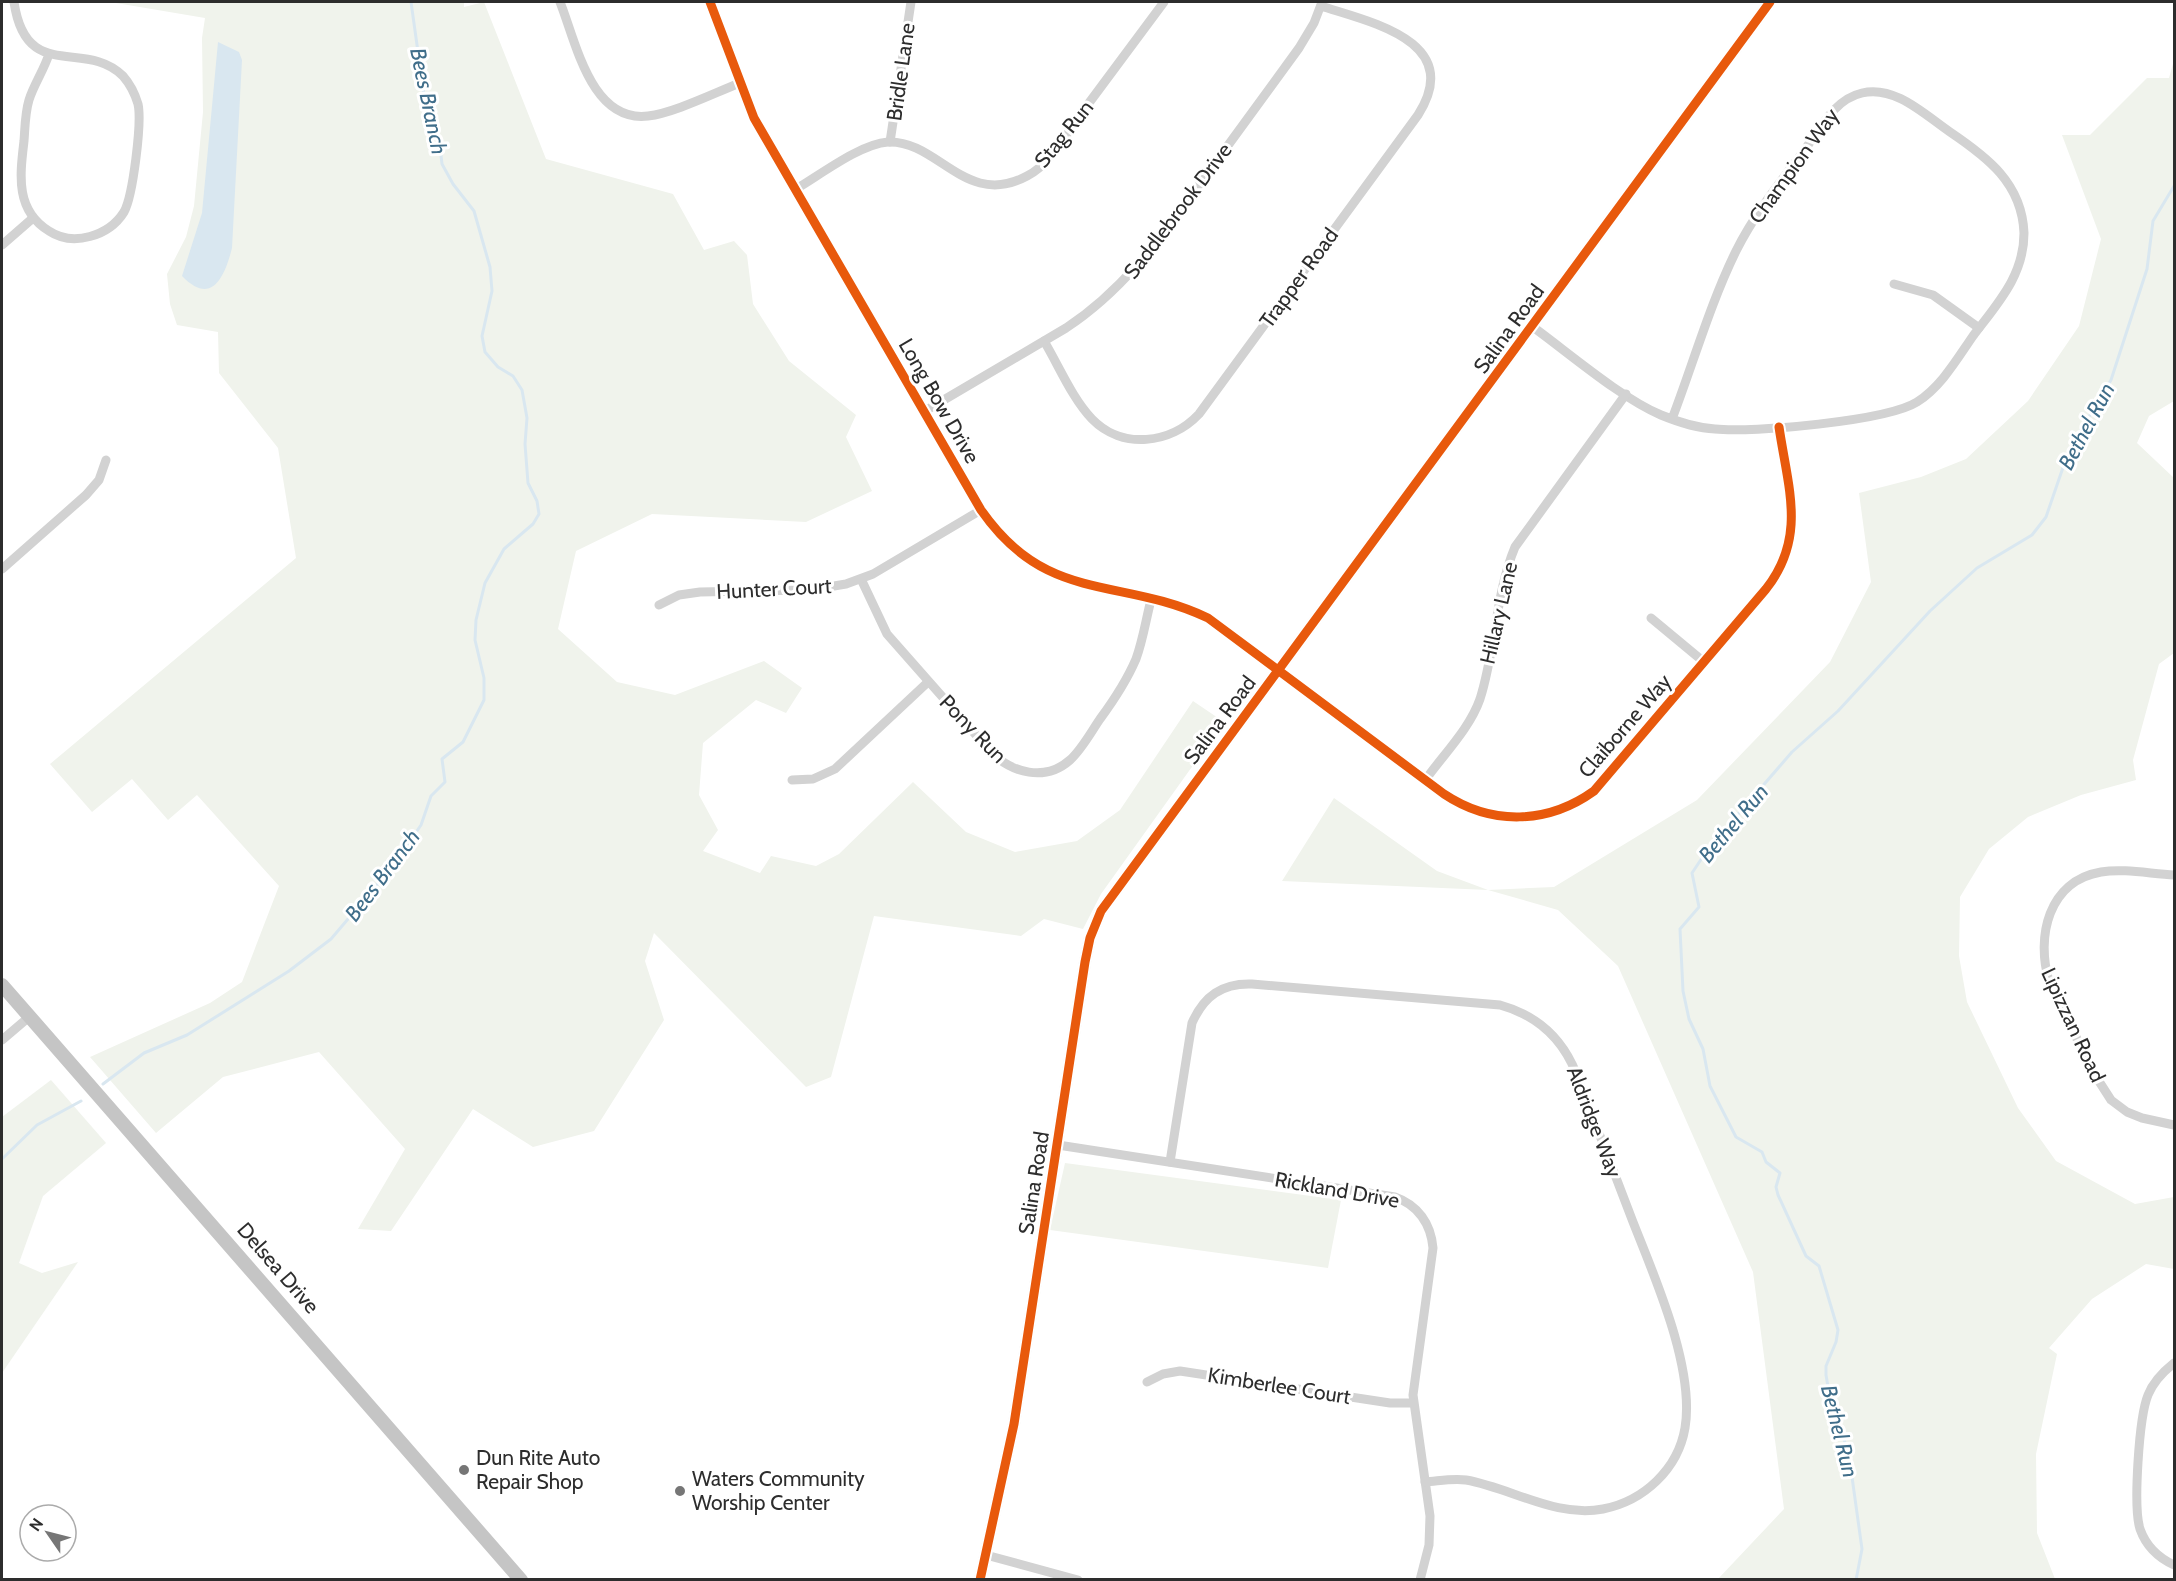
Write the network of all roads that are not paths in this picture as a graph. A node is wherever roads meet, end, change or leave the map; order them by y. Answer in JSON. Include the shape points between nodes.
{"nodes":[{"id":1,"x":14,"y":2,"type":"edge"},
{"id":2,"x":560,"y":2,"type":"edge"},
{"id":3,"x":711,"y":2,"type":"edge"},
{"id":4,"x":911,"y":2,"type":"edge"},
{"id":5,"x":1164,"y":2,"type":"edge"},
{"id":6,"x":1770,"y":2,"type":"edge"},
{"id":7,"x":1322,"y":4,"type":"edge"},
{"id":8,"x":49,"y":54,"type":"junction"},
{"id":9,"x":740,"y":83,"type":"junction"},
{"id":10,"x":890,"y":142,"type":"junction"},
{"id":11,"x":796,"y":189,"type":"junction"},
{"id":12,"x":33,"y":218,"type":"junction"},
{"id":13,"x":2,"y":245,"type":"edge"},
{"id":14,"x":1893,"y":284,"type":"dead end"},
{"id":15,"x":1533,"y":327,"type":"junction"},
{"id":16,"x":1979,"y":327,"type":"junction"},
{"id":17,"x":1044,"y":340,"type":"junction"},
{"id":18,"x":1626,"y":394,"type":"junction"},
{"id":19,"x":925,"y":411,"type":"junction"},
{"id":20,"x":1672,"y":419,"type":"junction"},
{"id":21,"x":1779,"y":427,"type":"junction"},
{"id":22,"x":106,"y":460,"type":"dead end"},
{"id":23,"x":981,"y":510,"type":"junction"},
{"id":24,"x":2,"y":569,"type":"edge"},
{"id":25,"x":861,"y":579,"type":"junction"},
{"id":26,"x":1151,"y":600,"type":"junction"},
{"id":27,"x":659,"y":605,"type":"dead end"},
{"id":28,"x":1650,"y":618,"type":"dead end"},
{"id":29,"x":1704,"y":662,"type":"junction"},
{"id":30,"x":1279,"y":670,"type":"junction"},
{"id":31,"x":928,"y":682,"type":"junction"},
{"id":32,"x":1426,"y":779,"type":"junction"},
{"id":33,"x":792,"y":780,"type":"dead end"},
{"id":34,"x":2175,"y":875,"type":"edge"},
{"id":35,"x":2,"y":985,"type":"edge"},
{"id":36,"x":29,"y":1017,"type":"junction"},
{"id":37,"x":2,"y":1040,"type":"edge"},
{"id":38,"x":2175,"y":1125,"type":"edge"},
{"id":39,"x":1058,"y":1145,"type":"junction"},
{"id":40,"x":1170,"y":1162,"type":"junction"},
{"id":41,"x":2175,"y":1363,"type":"edge"},
{"id":42,"x":1146,"y":1382,"type":"dead end"},
{"id":43,"x":1413,"y":1403,"type":"junction"},
{"id":44,"x":1425,"y":1482,"type":"junction"},
{"id":45,"x":986,"y":1555,"type":"junction"},
{"id":46,"x":2175,"y":1565,"type":"edge"},
{"id":47,"x":521,"y":1580,"type":"edge"},
{"id":48,"x":980,"y":1580,"type":"edge"},
{"id":49,"x":1078,"y":1580,"type":"edge"},
{"id":50,"x":1420,"y":1580,"type":"edge"}],
"edges":[{"from":1,"to":8,"type":"street","via":[[22,30]]},
{"from":2,"to":9,"type":"street","via":[[591,82],[603,100],[620,111],[648,116]]},
{"from":3,"to":9,"type":"street","name":"Long Bow Drive"},
{"from":4,"to":10,"type":"street","name":"Bridle Lane"},
{"from":5,"to":10,"type":"street","name":"Stag Run","via":[[1053,153],[1027,176],[996,184],[977,183],[915,149]]},
{"from":6,"to":15,"type":"street","name":"Salina Road"},
{"from":7,"to":17,"type":"street","name":"Saddlebrook Drive","via":[[1299,48],[1139,266],[1088,313]]},
{"from":7,"to":17,"type":"street","name":"Trapper Road","via":[[1409,39],[1425,60],[1428,93],[1418,115],[1198,414],[1177,431],[1153,439],[1139,440],[1109,432],[1087,413]]},
{"from":8,"to":12,"type":"street","via":[[28,108],[21,172],[22,196]]},
{"from":8,"to":12,"type":"street","via":[[92,60],[123,76],[134,94],[139,123],[131,196],[116,221],[92,236],[72,238],[52,233]]},
{"from":9,"to":11,"type":"street","name":"Long Bow Drive","via":[[754,118]]},
{"from":10,"to":11,"type":"street","via":[[864,149]]},
{"from":11,"to":19,"type":"street","name":"Long Bow Drive"},
{"from":12,"to":13,"type":"street"},
{"from":14,"to":16,"type":"street","via":[[1933,295]]},
{"from":15,"to":18,"type":"street","name":"Champion Way"},
{"from":15,"to":30,"type":"street","name":"Salina Road"},
{"from":16,"to":20,"type":"street","name":"Champion Way","via":[[2009,289],[2021,255],[2023,221],[2009,184],[1983,155],[1900,97],[1862,93],[1834,110],[1749,228],[1729,268]]},
{"from":16,"to":21,"type":"street","name":"Champion Way","via":[[1942,379],[1908,406],[1876,415]]},
{"from":17,"to":19,"type":"street","name":"Saddlebrook Drive"},
{"from":18,"to":20,"type":"street","name":"Champion Way"},
{"from":18,"to":32,"type":"street","name":"Hillary Lane","via":[[1515,547],[1479,700]]},
{"from":19,"to":23,"type":"street","name":"Long Bow Drive"},
{"from":20,"to":21,"type":"street","name":"Champion Way","via":[[1714,429]]},
{"from":21,"to":29,"type":"street","name":"Claiborne Way","via":[[1791,525],[1788,552],[1775,577]]},
{"from":22,"to":24,"type":"street","via":[[99,480],[86,495]]},
{"from":23,"to":25,"type":"street","name":"Hunter Court"},
{"from":23,"to":26,"type":"street","name":"Long Bow Drive","via":[[1013,548],[1046,571]]},
{"from":25,"to":27,"type":"street","name":"Hunter Court","via":[[810,591],[700,592],[679,595]]},
{"from":25,"to":31,"type":"street","name":"Pony Run","via":[[886,634]]},
{"from":26,"to":30,"type":"street","name":"Long Bow Drive","via":[[1208,618]]},
{"from":26,"to":31,"type":"street","name":"Pony Run","via":[[1137,657],[1127,677],[1075,754],[1055,768],[1035,773],[1007,765]]},
{"from":28,"to":29,"type":"street"},
{"from":29,"to":32,"type":"street","name":"Claiborne Way","via":[[1605,780],[1568,807],[1527,818],[1489,814],[1455,801]]},
{"from":30,"to":32,"type":"street","name":"Claiborne Way"},
{"from":30,"to":39,"type":"street","name":"Salina Road","via":[[1108,900],[1095,924],[1085,962]]},
{"from":31,"to":33,"type":"street","via":[[835,769],[813,779]]},
{"from":34,"to":38,"type":"street","name":"Lipizzan Road","via":[[2101,872],[2086,877],[2070,886],[2049,912],[2042,944],[2043,962],[2053,991],[2105,1093],[2127,1112]]},
{"from":35,"to":36,"type":"main road","name":"Delsea Drive"},
{"from":36,"to":37,"type":"street"},
{"from":36,"to":47,"type":"main road","name":"Delsea Drive"},
{"from":39,"to":40,"type":"street","name":"Rickland Drive"},
{"from":39,"to":45,"type":"street","name":"Salina Road","via":[[1014,1424]]},
{"from":40,"to":43,"type":"street","name":"Rickland Drive","via":[[1395,1197],[1415,1208],[1429,1228],[1433,1254]]},
{"from":40,"to":44,"type":"street","name":"Aldridge Way","via":[[1192,1023],[1203,1003],[1225,986],[1251,984],[1500,1005],[1536,1020],[1558,1041],[1574,1066],[1665,1305],[1685,1392],[1683,1437],[1673,1462],[1656,1482],[1629,1500],[1604,1509],[1562,1508],[1465,1480]]},
{"from":41,"to":46,"type":"street","via":[[2148,1394],[2142,1416],[2137,1511],[2140,1530],[2150,1548]]},
{"from":42,"to":43,"type":"street","name":"Kimberlee Court","via":[[1180,1371],[1390,1403]]},
{"from":43,"to":44,"type":"street","name":"Rickland Drive"},
{"from":44,"to":50,"type":"street","name":"Rickland Drive","via":[[1430,1526]]},
{"from":45,"to":48,"type":"street","name":"Salina Road"},
{"from":45,"to":49,"type":"street"}]}
